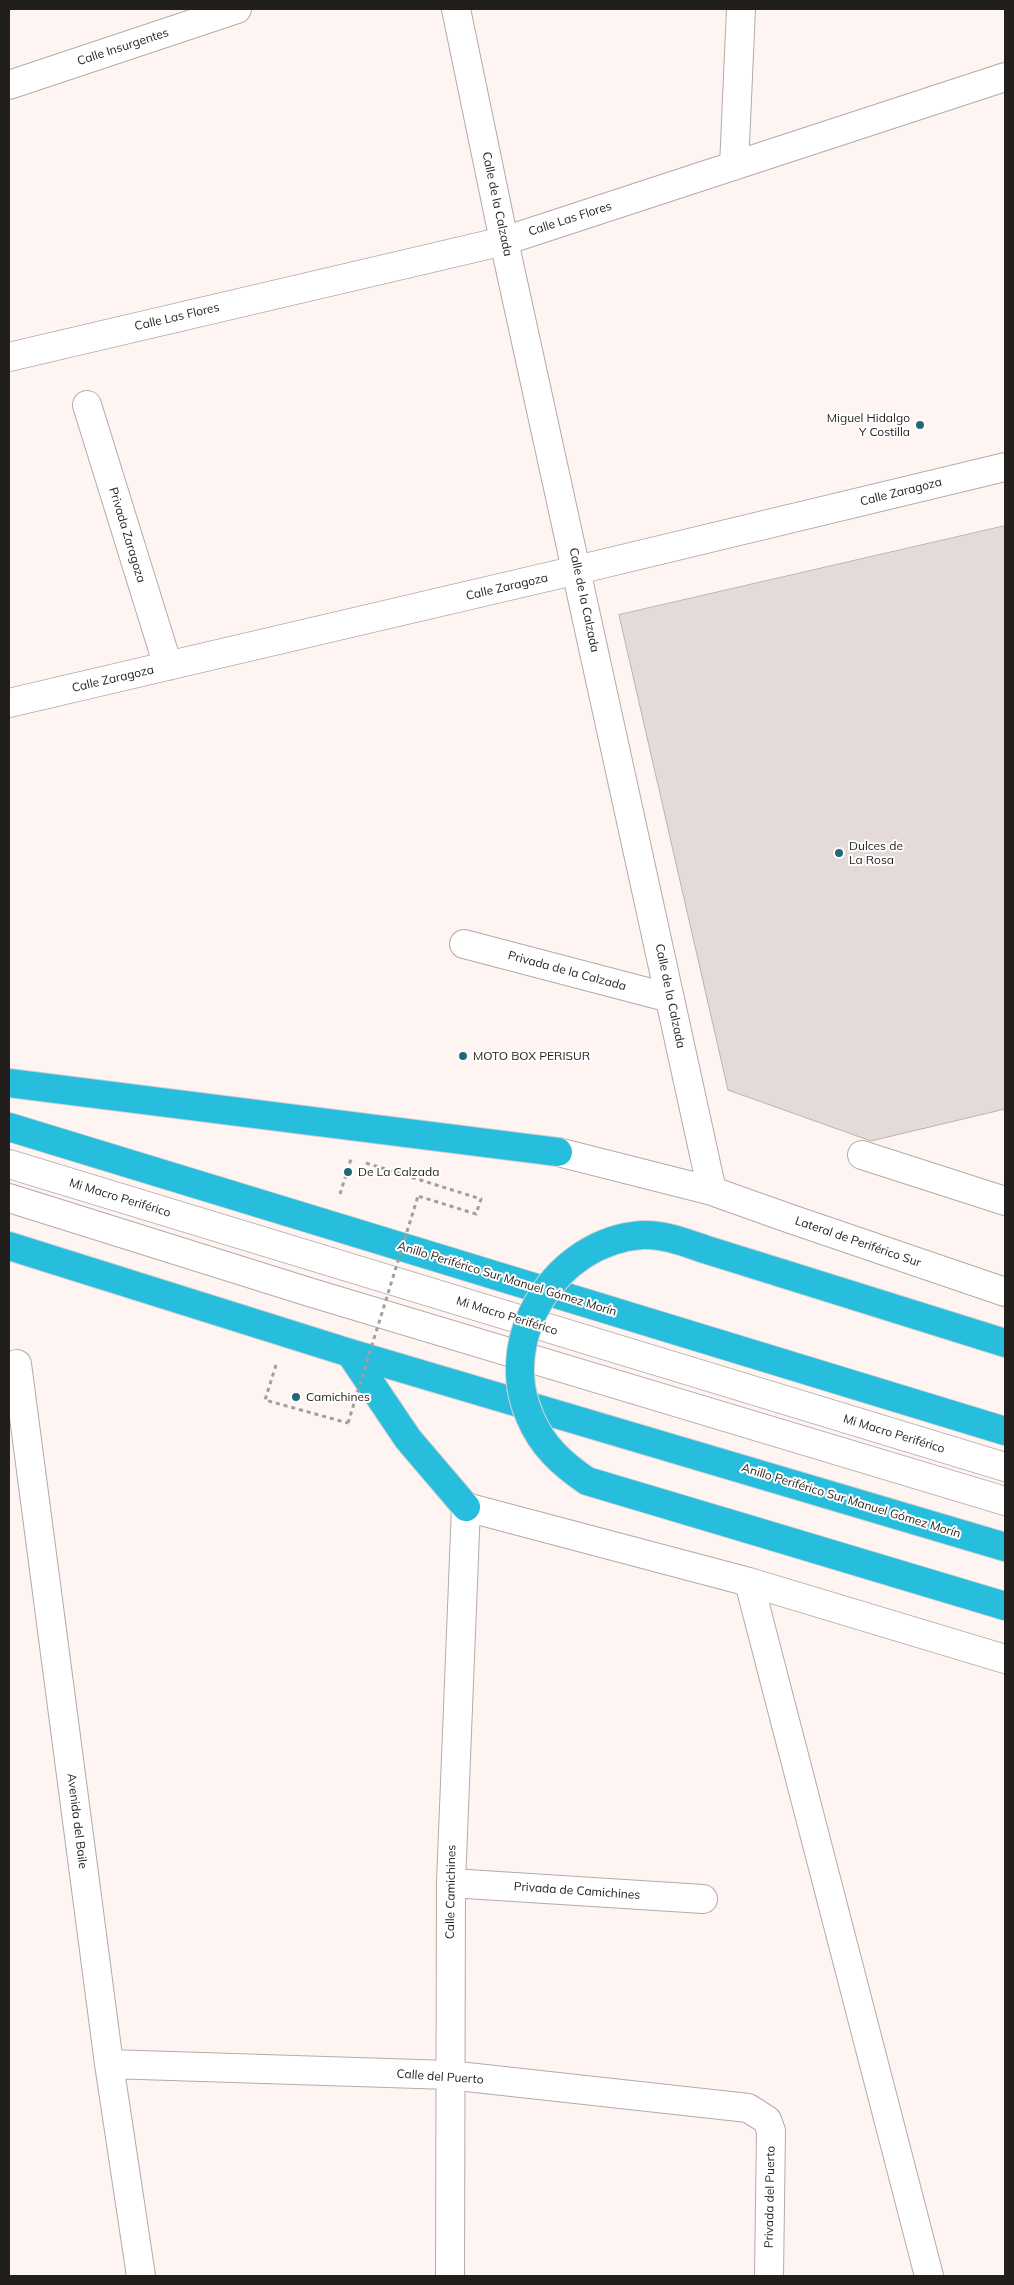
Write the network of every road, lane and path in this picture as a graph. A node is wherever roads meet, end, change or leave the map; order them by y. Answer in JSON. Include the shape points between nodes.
{"nodes":[{"id":1,"x":237,"y":9,"type":"edge"},
{"id":2,"x":456,"y":9,"type":"edge"},
{"id":3,"x":741,"y":9,"type":"edge"},
{"id":4,"x":1005,"y":77,"type":"edge"},
{"id":5,"x":9,"y":85,"type":"edge"},
{"id":6,"x":734,"y":166,"type":"junction"},
{"id":7,"x":504,"y":241,"type":"junction"},
{"id":8,"x":9,"y":357,"type":"edge"},
{"id":9,"x":87,"y":404,"type":"dead end"},
{"id":10,"x":1005,"y":467,"type":"edge"},
{"id":11,"x":577,"y":570,"type":"junction"},
{"id":12,"x":168,"y":666,"type":"junction"},
{"id":13,"x":9,"y":703,"type":"edge"},
{"id":14,"x":464,"y":944,"type":"dead end"},
{"id":15,"x":670,"y":998,"type":"junction"},
{"id":16,"x":9,"y":1082,"type":"edge"},
{"id":17,"x":9,"y":1127,"type":"edge"},
{"id":18,"x":558,"y":1152,"type":"joint"},
{"id":19,"x":862,"y":1155,"type":"dead end"},
{"id":20,"x":9,"y":1164,"type":"edge"},
{"id":21,"x":712,"y":1191,"type":"junction"},
{"id":22,"x":9,"y":1198,"type":"edge"},
{"id":23,"x":1005,"y":1200,"type":"edge"},
{"id":24,"x":330,"y":1225,"type":"junction"},
{"id":25,"x":9,"y":1246,"type":"edge"},
{"id":26,"x":1005,"y":1292,"type":"edge"},
{"id":27,"x":285,"y":1333,"type":"junction"},
{"id":28,"x":1005,"y":1343,"type":"edge"},
{"id":29,"x":350,"y":1353,"type":"junction"},
{"id":30,"x":17,"y":1364,"type":"dead end"},
{"id":31,"x":1005,"y":1431,"type":"edge"},
{"id":32,"x":1005,"y":1467,"type":"edge"},
{"id":33,"x":1005,"y":1501,"type":"edge"},
{"id":34,"x":466,"y":1507,"type":"junction"},
{"id":35,"x":1005,"y":1547,"type":"edge"},
{"id":36,"x":749,"y":1582,"type":"junction"},
{"id":37,"x":1005,"y":1606,"type":"edge"},
{"id":38,"x":1005,"y":1659,"type":"edge"},
{"id":39,"x":450,"y":1883,"type":"junction"},
{"id":40,"x":703,"y":1899,"type":"dead end"},
{"id":41,"x":109,"y":2064,"type":"junction"},
{"id":42,"x":449,"y":2075,"type":"junction"},
{"id":43,"x":767,"y":2120,"type":"joint"},
{"id":44,"x":141,"y":2276,"type":"edge"},
{"id":45,"x":450,"y":2276,"type":"edge"},
{"id":46,"x":769,"y":2276,"type":"edge"},
{"id":47,"x":929,"y":2276,"type":"edge"}],
"edges":[{"from":1,"to":5,"type":"street","name":"Calle Insurgentes"},
{"from":2,"to":7,"type":"street","name":"Calle de la Calzada"},
{"from":3,"to":6,"type":"street"},
{"from":4,"to":6,"type":"street","name":"Calle Las Flores"},
{"from":6,"to":7,"type":"street","name":"Calle Las Flores"},
{"from":7,"to":8,"type":"street","name":"Calle Las Flores"},
{"from":7,"to":11,"type":"street","name":"Calle de la Calzada"},
{"from":9,"to":12,"type":"street","name":"Privada Zaragoza"},
{"from":10,"to":11,"type":"street","name":"Calle Zaragoza"},
{"from":11,"to":12,"type":"street","name":"Calle Zaragoza"},
{"from":11,"to":15,"type":"street","name":"Calle de la Calzada"},
{"from":12,"to":13,"type":"street","name":"Calle Zaragoza"},
{"from":14,"to":15,"type":"street","name":"Privada de la Calzada"},
{"from":15,"to":21,"type":"street","name":"Calle de la Calzada"},
{"from":16,"to":18,"type":"highway"},
{"from":17,"to":24,"type":"highway","name":"Anillo Periférico Sur Manuel Gómez Morín"},
{"from":18,"to":21,"type":"street","name":"Lateral de Periférico Sur"},
{"from":19,"to":23,"type":"street"},
{"from":20,"to":32,"type":"street","name":"Mi Macro Periférico"},
{"from":21,"to":26,"type":"street","name":"Lateral de Periférico Sur"},
{"from":22,"to":33,"type":"street","via":[[308,1292]]},
{"from":24,"to":27,"type":"path","bridge":true,"via":[[351,1159],[481,1199],[476,1214],[418,1196],[348,1423],[265,1400]]},
{"from":24,"to":31,"type":"highway","name":"Anillo Periférico Sur Manuel Gómez Morín"},
{"from":25,"to":27,"type":"highway","name":"Anillo Periférico Sur Manuel Gómez Morín"},
{"from":27,"to":29,"type":"highway","name":"Anillo Periférico Sur Manuel Gómez Morín"},
{"from":28,"to":37,"type":"highway","bridge":true,"via":[[663,1236],[641,1235],[618,1240],[578,1258],[546,1289],[526,1329],[520,1373],[529,1416],[552,1454],[587,1482]]},
{"from":29,"to":34,"type":"highway","via":[[408,1439]]},
{"from":29,"to":35,"type":"highway","name":"Anillo Periférico Sur Manuel Gómez Morín"},
{"from":30,"to":41,"type":"street","name":"Avenida del Baile"},
{"from":34,"to":36,"type":"street"},
{"from":34,"to":39,"type":"street","name":"Calle Camichines"},
{"from":36,"to":38,"type":"street"},
{"from":36,"to":47,"type":"street"},
{"from":39,"to":40,"type":"street","name":"Privada de Camichines"},
{"from":39,"to":42,"type":"street","name":"Calle Camichines"},
{"from":41,"to":42,"type":"street","name":"Calle del Puerto"},
{"from":41,"to":44,"type":"street","name":"Avenida del Baile"},
{"from":42,"to":43,"type":"street","name":"Calle del Puerto","via":[[748,2108]]},
{"from":42,"to":45,"type":"street","name":"Calle Camichines"},
{"from":43,"to":46,"type":"street","name":"Privada del Puerto","via":[[771,2137]]}]}
